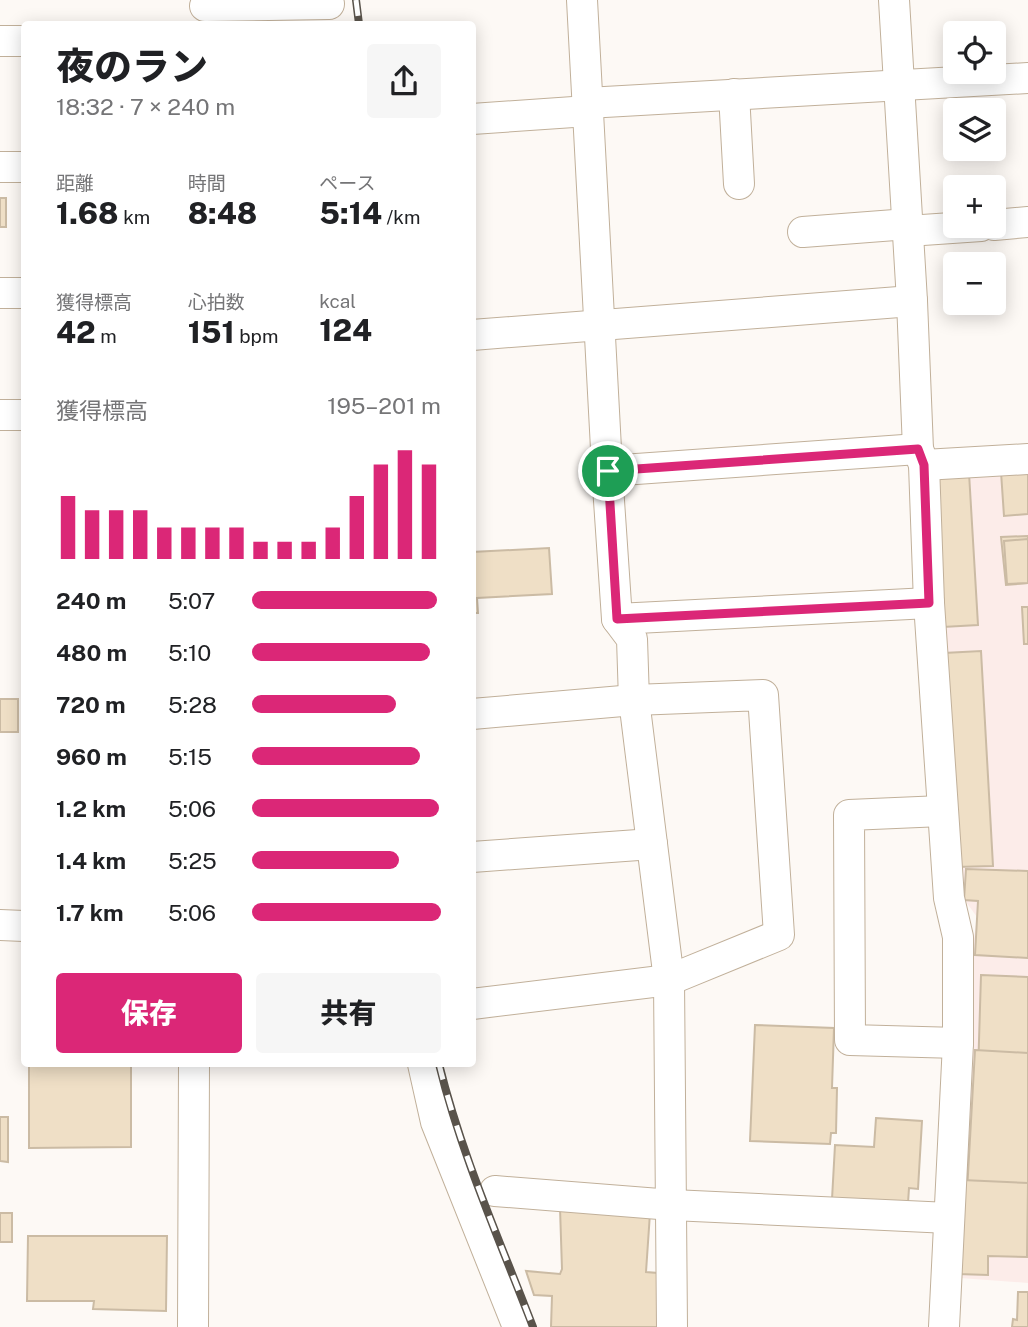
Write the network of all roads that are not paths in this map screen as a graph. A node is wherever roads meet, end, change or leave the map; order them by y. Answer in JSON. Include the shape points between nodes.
{"nodes":[{"id":1,"x":582,"y":0,"type":"edge"},
{"id":2,"x":894,"y":0,"type":"edge"},
{"id":3,"x":329,"y":4,"type":"dead end"},
{"id":4,"x":205,"y":10,"type":"edge"},
{"id":5,"x":0,"y":41,"type":"edge"},
{"id":6,"x":21,"y":41,"type":"edge"},
{"id":7,"x":1028,"y":78,"type":"edge"},
{"id":8,"x":900,"y":84,"type":"junction"},
{"id":9,"x":734,"y":94,"type":"junction"},
{"id":10,"x":587,"y":107,"type":"junction"},
{"id":11,"x":476,"y":119,"type":"edge"},
{"id":12,"x":0,"y":167,"type":"edge"},
{"id":13,"x":21,"y":167,"type":"edge"},
{"id":14,"x":739,"y":184,"type":"dead end"},
{"id":15,"x":1028,"y":222,"type":"edge"},
{"id":16,"x":1006,"y":224,"type":"edge"},
{"id":17,"x":943,"y":227,"type":"edge"},
{"id":18,"x":908,"y":228,"type":"junction"},
{"id":19,"x":803,"y":232,"type":"dead end"},
{"id":20,"x":0,"y":293,"type":"edge"},
{"id":21,"x":21,"y":293,"type":"edge"},
{"id":22,"x":912,"y":301,"type":"junction"},
{"id":23,"x":599,"y":325,"type":"junction"},
{"id":24,"x":476,"y":335,"type":"edge"},
{"id":25,"x":0,"y":415,"type":"edge"},
{"id":26,"x":21,"y":415,"type":"edge"},
{"id":27,"x":921,"y":457,"type":"junction"},
{"id":28,"x":1028,"y":459,"type":"edge"},
{"id":29,"x":608,"y":471,"type":"junction"},
{"id":30,"x":929,"y":603,"type":"junction"},
{"id":31,"x":617,"y":619,"type":"junction"},
{"id":32,"x":634,"y":700,"type":"junction"},
{"id":33,"x":476,"y":715,"type":"edge"},
{"id":34,"x":942,"y":811,"type":"junction"},
{"id":35,"x":652,"y":844,"type":"junction"},
{"id":36,"x":476,"y":857,"type":"edge"},
{"id":37,"x":0,"y":925,"type":"edge"},
{"id":38,"x":21,"y":926,"type":"edge"},
{"id":39,"x":669,"y":980,"type":"junction"},
{"id":40,"x":476,"y":1004,"type":"edge"},
{"id":41,"x":958,"y":1043,"type":"junction"},
{"id":42,"x":194,"y":1067,"type":"edge"},
{"id":43,"x":424,"y":1067,"type":"edge"},
{"id":44,"x":495,"y":1191,"type":"dead end"},
{"id":45,"x":672,"y":1205,"type":"junction"},
{"id":46,"x":949,"y":1218,"type":"junction"},
{"id":47,"x":193,"y":1327,"type":"edge"},
{"id":48,"x":517,"y":1327,"type":"edge"},
{"id":49,"x":672,"y":1327,"type":"edge"},
{"id":50,"x":944,"y":1327,"type":"edge"}],
"edges":[{"from":1,"to":10,"type":"street"},
{"from":2,"to":8,"type":"street"},
{"from":3,"to":4,"type":"street"},
{"from":5,"to":6,"type":"street"},
{"from":7,"to":8,"type":"street"},
{"from":8,"to":9,"type":"street"},
{"from":8,"to":18,"type":"street"},
{"from":9,"to":10,"type":"street"},
{"from":9,"to":14,"type":"street"},
{"from":10,"to":11,"type":"street"},
{"from":10,"to":23,"type":"street"},
{"from":12,"to":13,"type":"street"},
{"from":15,"to":16,"type":"street"},
{"from":17,"to":18,"type":"street"},
{"from":18,"to":19,"type":"street"},
{"from":18,"to":22,"type":"street"},
{"from":20,"to":21,"type":"street"},
{"from":22,"to":23,"type":"street"},
{"from":22,"to":27,"type":"street"},
{"from":23,"to":24,"type":"street"},
{"from":23,"to":29,"type":"street"},
{"from":25,"to":26,"type":"street"},
{"from":27,"to":28,"type":"street"},
{"from":27,"to":29,"type":"street"},
{"from":27,"to":30,"type":"street"},
{"from":29,"to":31,"type":"street"},
{"from":30,"to":31,"type":"street"},
{"from":30,"to":34,"type":"street"},
{"from":31,"to":32,"type":"street","via":[[632,639]]},
{"from":32,"to":33,"type":"street"},
{"from":32,"to":35,"type":"street"},
{"from":32,"to":39,"type":"street","via":[[763,695],[779,935]]},
{"from":34,"to":41,"type":"street","via":[[949,898],[958,937]]},
{"from":34,"to":41,"type":"street","via":[[849,815],[850,1040]]},
{"from":35,"to":36,"type":"street"},
{"from":35,"to":39,"type":"street"},
{"from":37,"to":38,"type":"street"},
{"from":39,"to":40,"type":"street"},
{"from":39,"to":45,"type":"street"},
{"from":41,"to":46,"type":"street"},
{"from":42,"to":47,"type":"street"},
{"from":43,"to":48,"type":"street","via":[[436,1122]]},
{"from":44,"to":45,"type":"street"},
{"from":45,"to":46,"type":"street"},
{"from":45,"to":49,"type":"street"},
{"from":46,"to":50,"type":"street"}]}
